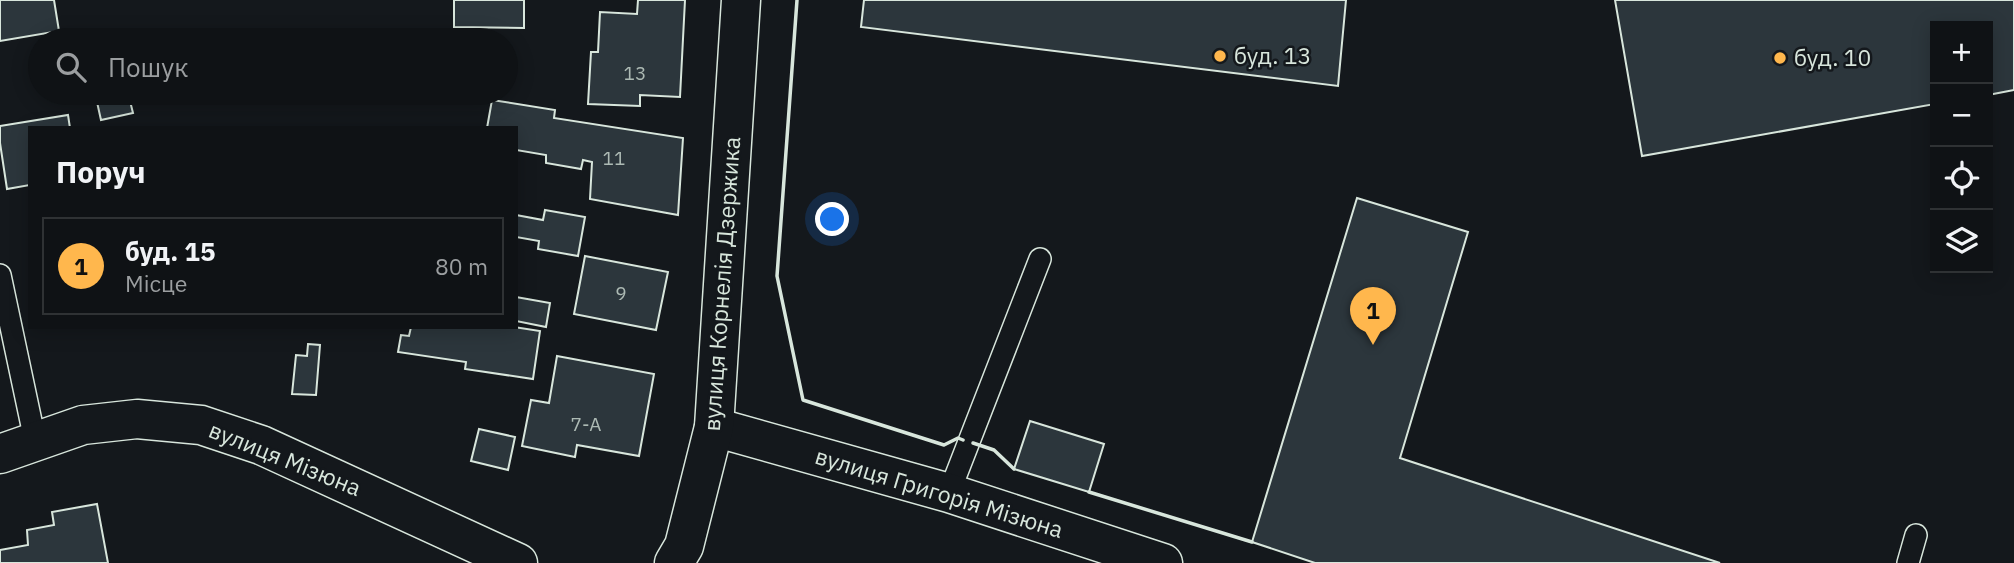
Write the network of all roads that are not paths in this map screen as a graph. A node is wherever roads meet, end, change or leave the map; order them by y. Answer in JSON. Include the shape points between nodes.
{"nodes":[{"id":1,"x":741,"y":0,"type":"edge"},
{"id":2,"x":1040,"y":258,"type":"dead end"},
{"id":3,"x":0,"y":275,"type":"edge"},
{"id":4,"x":714,"y":427,"type":"junction"},
{"id":5,"x":35,"y":440,"type":"junction"},
{"id":6,"x":0,"y":454,"type":"edge"},
{"id":7,"x":949,"y":493,"type":"junction"},
{"id":8,"x":1916,"y":535,"type":"dead end"},
{"id":9,"x":518,"y":563,"type":"edge"},
{"id":10,"x":674,"y":563,"type":"edge"},
{"id":11,"x":1163,"y":563,"type":"edge"},
{"id":12,"x":1909,"y":563,"type":"edge"}],
"edges":[{"from":1,"to":4,"type":"street","name":"вулиця Корнелія Дзержика"},
{"from":2,"to":7,"type":"lane"},
{"from":3,"to":5,"type":"lane"},
{"from":4,"to":7,"type":"street","name":"вулиця Григорія Мізюна"},
{"from":4,"to":10,"type":"street","name":"вулиця Корнелія Дзержика","via":[[684,546]]},
{"from":5,"to":6,"type":"street","name":"вулиця Мізюна"},
{"from":5,"to":9,"type":"street","name":"вулиця Мізюна","via":[[83,425],[137,419],[201,425],[261,445]]},
{"from":7,"to":11,"type":"street","name":"вулиця Григорія Мізюна"},
{"from":8,"to":12,"type":"lane"}]}
